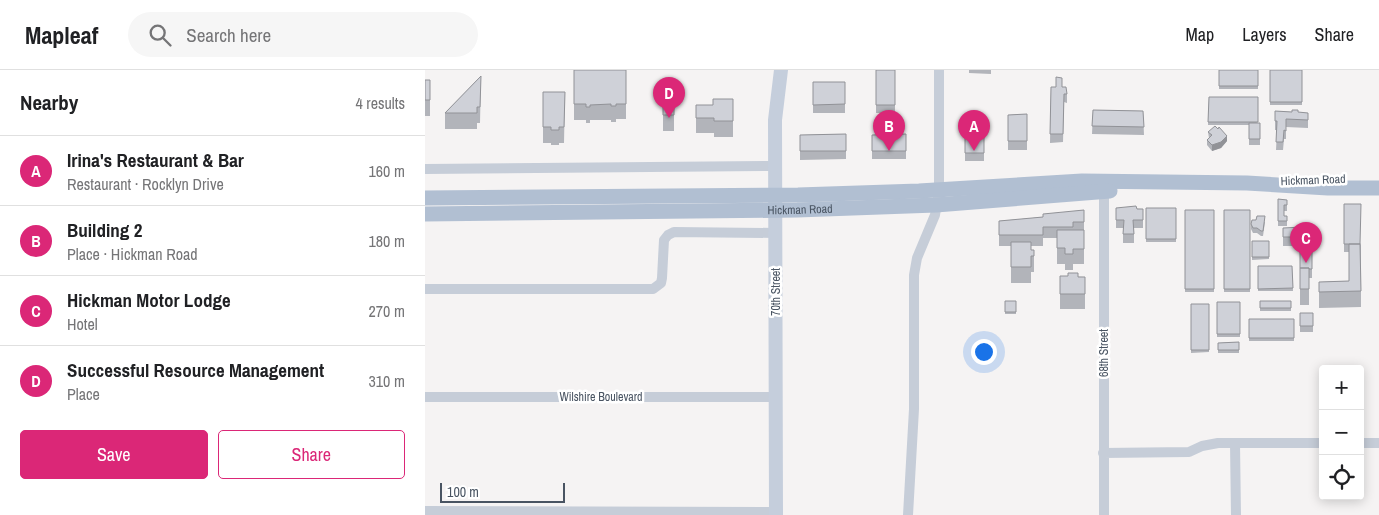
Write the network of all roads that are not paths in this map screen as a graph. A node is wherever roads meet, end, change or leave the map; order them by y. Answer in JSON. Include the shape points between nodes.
{"nodes":[{"id":1,"x":781,"y":70,"type":"edge"},
{"id":2,"x":939,"y":70,"type":"edge"},
{"id":3,"x":775,"y":166,"type":"junction"},
{"id":4,"x":425,"y":169,"type":"edge"},
{"id":5,"x":1379,"y":179,"type":"edge"},
{"id":6,"x":1247,"y":184,"type":"junction"},
{"id":7,"x":1104,"y":187,"type":"junction"},
{"id":8,"x":1379,"y":188,"type":"edge"},
{"id":9,"x":938,"y":197,"type":"junction"},
{"id":10,"x":425,"y":198,"type":"edge"},
{"id":11,"x":775,"y":203,"type":"junction"},
{"id":12,"x":425,"y":214,"type":"edge"},
{"id":13,"x":775,"y":233,"type":"junction"},
{"id":14,"x":425,"y":289,"type":"edge"},
{"id":15,"x":425,"y":397,"type":"edge"},
{"id":16,"x":776,"y":397,"type":"junction"},
{"id":17,"x":1235,"y":443,"type":"junction"},
{"id":18,"x":1319,"y":443,"type":"edge"},
{"id":19,"x":1364,"y":443,"type":"edge"},
{"id":20,"x":1379,"y":443,"type":"edge"},
{"id":21,"x":1103,"y":453,"type":"junction"},
{"id":22,"x":425,"y":511,"type":"edge"},
{"id":23,"x":777,"y":513,"type":"edge"},
{"id":24,"x":908,"y":515,"type":"edge"},
{"id":25,"x":1104,"y":515,"type":"edge"},
{"id":26,"x":1236,"y":515,"type":"edge"}],
"edges":[{"from":1,"to":3,"type":"street","name":"70th Street","via":[[775,120]]},
{"from":2,"to":9,"type":"street"},
{"from":3,"to":4,"type":"street"},
{"from":3,"to":11,"type":"street","name":"70th Street"},
{"from":5,"to":6,"type":"main road","name":"Hickman Road","via":[[1323,178]]},
{"from":6,"to":7,"type":"main road","name":"Hickman Road","via":[[1174,183]]},
{"from":6,"to":8,"type":"main road","name":"Hickman Road"},
{"from":7,"to":9,"type":"main road","name":"Hickman Road","via":[[1082,181]]},
{"from":7,"to":21,"type":"street","name":"68th Street"},
{"from":9,"to":11,"type":"main road","name":"Hickman Road"},
{"from":9,"to":24,"type":"street","via":[[914,275],[914,409]]},
{"from":10,"to":11,"type":"main road","name":"Hickman Road"},
{"from":11,"to":12,"type":"main road","name":"Hickman Road"},
{"from":11,"to":13,"type":"street","name":"70th Street"},
{"from":13,"to":14,"type":"street","name":"Hickman Road","via":[[674,232],[664,240],[662,278],[658,286],[649,289]]},
{"from":13,"to":16,"type":"street","name":"70th Street"},
{"from":15,"to":16,"type":"street","name":"Wilshire Boulevard"},
{"from":16,"to":23,"type":"street","name":"70th Street"},
{"from":17,"to":18,"type":"street"},
{"from":17,"to":21,"type":"street","via":[[1201,446],[1189,452]]},
{"from":17,"to":26,"type":"street"},
{"from":19,"to":20,"type":"street"},
{"from":21,"to":25,"type":"street","name":"68th Street"},
{"from":22,"to":23,"type":"street"}]}
